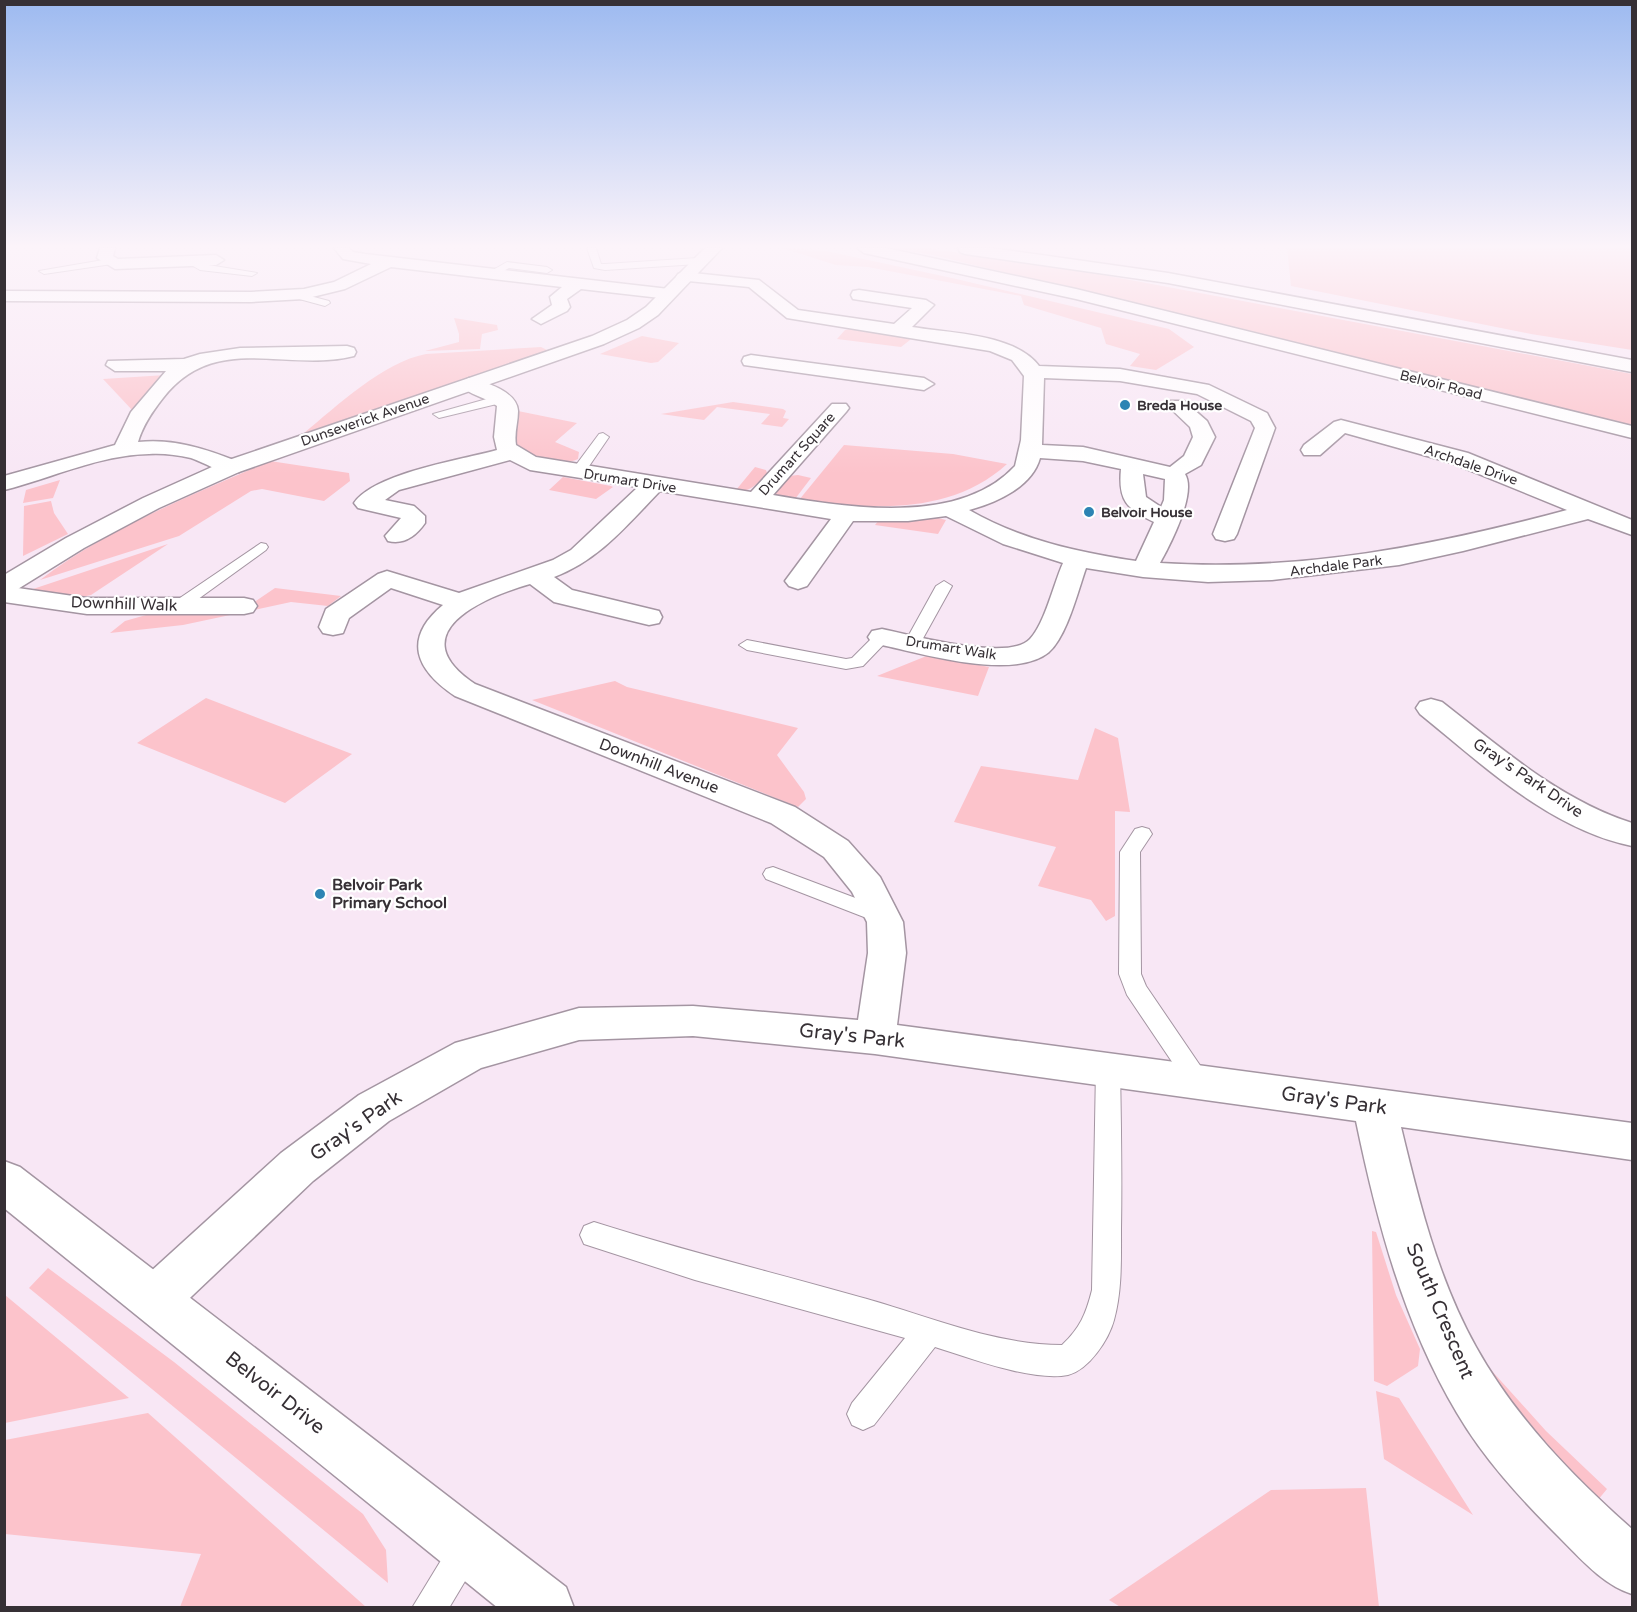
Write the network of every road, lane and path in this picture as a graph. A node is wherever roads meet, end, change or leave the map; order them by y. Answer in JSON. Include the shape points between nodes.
{"nodes":[{"id":1,"x":632,"y":323,"type":"edge"},
{"id":2,"x":817,"y":323,"type":"edge"},
{"id":3,"x":906,"y":323,"type":"edge"},
{"id":4,"x":1194,"y":323,"type":"edge"},
{"id":5,"x":1406,"y":323,"type":"edge"},
{"id":6,"x":897,"y":331,"type":"junction"},
{"id":7,"x":347,"y":352,"type":"dead end"},
{"id":8,"x":813,"y":352,"type":"dead end"},
{"id":9,"x":751,"y":361,"type":"dead end"},
{"id":10,"x":115,"y":365,"type":"dead end"},
{"id":11,"x":186,"y":365,"type":"junction"},
{"id":12,"x":1632,"y":366,"type":"edge"},
{"id":13,"x":799,"y":367,"type":"junction"},
{"id":14,"x":1033,"y":372,"type":"junction"},
{"id":15,"x":470,"y":384,"type":"junction"},
{"id":16,"x":924,"y":384,"type":"dead end"},
{"id":17,"x":501,"y":399,"type":"junction"},
{"id":18,"x":1177,"y":405,"type":"dead end"},
{"id":19,"x":839,"y":408,"type":"dead end"},
{"id":20,"x":439,"y":414,"type":"dead end"},
{"id":21,"x":1632,"y":432,"type":"edge"},
{"id":22,"x":603,"y":437,"type":"dead end"},
{"id":23,"x":125,"y":450,"type":"junction"},
{"id":24,"x":1312,"y":450,"type":"dead end"},
{"id":25,"x":1029,"y":451,"type":"junction"},
{"id":26,"x":511,"y":453,"type":"junction"},
{"id":27,"x":1133,"y":464,"type":"junction"},
{"id":28,"x":231,"y":467,"type":"junction"},
{"id":29,"x":578,"y":472,"type":"junction"},
{"id":30,"x":1173,"y":473,"type":"junction"},
{"id":31,"x":4,"y":483,"type":"edge"},
{"id":32,"x":653,"y":485,"type":"junction"},
{"id":33,"x":754,"y":501,"type":"junction"},
{"id":34,"x":951,"y":508,"type":"junction"},
{"id":35,"x":1590,"y":511,"type":"junction"},
{"id":36,"x":846,"y":514,"type":"junction"},
{"id":37,"x":1168,"y":519,"type":"junction"},
{"id":38,"x":1632,"y":528,"type":"edge"},
{"id":39,"x":1225,"y":534,"type":"dead end"},
{"id":40,"x":397,"y":536,"type":"dead end"},
{"id":41,"x":261,"y":547,"type":"dead end"},
{"id":42,"x":1077,"y":560,"type":"junction"},
{"id":43,"x":1149,"y":561,"type":"dead end"},
{"id":44,"x":534,"y":575,"type":"junction"},
{"id":45,"x":798,"y":581,"type":"dead end"},
{"id":46,"x":4,"y":585,"type":"edge"},
{"id":47,"x":944,"y":586,"type":"dead end"},
{"id":48,"x":4,"y":594,"type":"edge"},
{"id":49,"x":462,"y":602,"type":"junction"},
{"id":50,"x":244,"y":606,"type":"dead end"},
{"id":51,"x":177,"y":607,"type":"junction"},
{"id":52,"x":649,"y":617,"type":"dead end"},
{"id":53,"x":333,"y":627,"type":"dead end"},
{"id":54,"x":882,"y":637,"type":"joint"},
{"id":55,"x":913,"y":642,"type":"junction"},
{"id":56,"x":747,"y":645,"type":"dead end"},
{"id":57,"x":1431,"y":708,"type":"dead end"},
{"id":58,"x":1142,"y":834,"type":"dead end"},
{"id":59,"x":1632,"y":835,"type":"edge"},
{"id":60,"x":773,"y":874,"type":"dead end"},
{"id":61,"x":882,"y":916,"type":"junction"},
{"id":62,"x":874,"y":1038,"type":"junction"},
{"id":63,"x":1108,"y":1069,"type":"junction"},
{"id":64,"x":1200,"y":1083,"type":"junction"},
{"id":65,"x":1374,"y":1106,"type":"junction"},
{"id":66,"x":1632,"y":1141,"type":"edge"},
{"id":67,"x":4,"y":1181,"type":"edge"},
{"id":68,"x":594,"y":1234,"type":"dead end"},
{"id":69,"x":155,"y":1299,"type":"junction"},
{"id":70,"x":928,"y":1332,"type":"junction"},
{"id":71,"x":863,"y":1414,"type":"dead end"},
{"id":72,"x":469,"y":1546,"type":"junction"},
{"id":73,"x":1632,"y":1566,"type":"edge"},
{"id":74,"x":429,"y":1608,"type":"edge"},
{"id":75,"x":545,"y":1608,"type":"edge"}],
"edges":[{"from":1,"to":15,"type":"main road","name":"Dunseverick Avenue"},
{"from":2,"to":6,"type":"main road","via":[[834,330]]},
{"from":3,"to":6,"type":"main road"},
{"from":4,"to":21,"type":"main road","name":"Belvoir Road"},
{"from":5,"to":12,"type":"main road"},
{"from":6,"to":14,"type":"main road","via":[[997,347],[1023,358]]},
{"from":7,"to":11,"type":"main road","via":[[226,356]]},
{"from":8,"to":13,"type":"main road"},
{"from":9,"to":13,"type":"main road"},
{"from":10,"to":11,"type":"main road"},
{"from":11,"to":23,"type":"main road","via":[[138,416]]},
{"from":13,"to":16,"type":"main road"},
{"from":14,"to":25,"type":"main road","name":"Drumart Drive"},
{"from":14,"to":39,"type":"main road","via":[[1120,375],[1202,389],[1260,417],[1265,428]]},
{"from":15,"to":17,"type":"main road"},
{"from":15,"to":28,"type":"main road","name":"Dunseverick Avenue"},
{"from":17,"to":20,"type":"lane"},
{"from":17,"to":26,"type":"main road","via":[[507,404],[509,415],[503,439]]},
{"from":18,"to":30,"type":"main road","via":[[1200,425],[1204,436],[1193,460]]},
{"from":19,"to":33,"type":"main road","name":"Drumart Square"},
{"from":22,"to":29,"type":"lane"},
{"from":23,"to":28,"type":"main road","via":[[175,449]]},
{"from":23,"to":31,"type":"main road"},
{"from":24,"to":35,"type":"main road","name":"Archdale Drive","via":[[1341,426],[1460,458]]},
{"from":25,"to":27,"type":"main road","via":[[1083,454]]},
{"from":25,"to":34,"type":"main road","name":"Drumart Drive","via":[[1019,476]]},
{"from":26,"to":29,"type":"main road","name":"Drumart Drive","via":[[530,463]]},
{"from":26,"to":40,"type":"main road","via":[[391,485],[366,503],[413,516],[413,523]]},
{"from":27,"to":30,"type":"main road"},
{"from":27,"to":37,"type":"main road","via":[[1130,490],[1135,501]]},
{"from":28,"to":46,"type":"main road","name":"Dunseverick Avenue","via":[[122,518]]},
{"from":29,"to":32,"type":"main road","name":"Drumart Drive"},
{"from":30,"to":37,"type":"main road","via":[[1176,500]]},
{"from":32,"to":33,"type":"main road","name":"Drumart Drive"},
{"from":32,"to":44,"type":"main road","name":"Downhill Avenue","via":[[579,555]]},
{"from":33,"to":36,"type":"main road","name":"Drumart Drive"},
{"from":34,"to":36,"type":"main road","name":"Drumart Drive"},
{"from":34,"to":42,"type":"main road","via":[[1009,540]]},
{"from":35,"to":38,"type":"main road","name":"Archdale Drive"},
{"from":35,"to":42,"type":"main road","name":"Archdale Park","via":[[1486,540],[1306,572],[1177,574]]},
{"from":36,"to":45,"type":"main road"},
{"from":37,"to":43,"type":"main road"},
{"from":41,"to":51,"type":"lane"},
{"from":42,"to":55,"type":"main road","name":"Drumart Walk","via":[[1044,638],[1028,654],[997,657]]},
{"from":44,"to":49,"type":"main road","name":"Downhill Avenue","via":[[478,592]]},
{"from":44,"to":52,"type":"main road","via":[[563,596]]},
{"from":47,"to":55,"type":"lane"},
{"from":48,"to":51,"type":"main road","name":"Downhill Walk","via":[[87,606]]},
{"from":49,"to":53,"type":"main road","via":[[387,579],[336,615]]},
{"from":49,"to":61,"type":"main road","name":"Downhill Avenue","via":[[438,627],[430,644],[441,675],[465,690],[783,815],[836,849],[867,886]]},
{"from":50,"to":51,"type":"main road","name":"Downhill Walk"},
{"from":54,"to":55,"type":"main road","name":"Drumart Walk"},
{"from":54,"to":56,"type":"lane","via":[[856,662],[846,664]]},
{"from":57,"to":59,"type":"main road","name":"Gray's Park Drive","via":[[1564,806],[1608,829]]},
{"from":58,"to":64,"type":"lane","via":[[1130,852],[1130,974],[1135,989]]},
{"from":60,"to":61,"type":"lane"},
{"from":61,"to":62,"type":"main road","name":"Downhill Avenue","via":[[887,953]]},
{"from":62,"to":63,"type":"main road","name":"Gray's Park"},
{"from":62,"to":69,"type":"main road","name":"Gray's Park","via":[[693,1021],[579,1024],[469,1055],[374,1108],[297,1167]]},
{"from":63,"to":64,"type":"main road","name":"Gray's Park"},
{"from":63,"to":70,"type":"lane","via":[[1106,1290],[1099,1322],[1085,1344],[1068,1359],[1044,1360],[1006,1354]]},
{"from":64,"to":65,"type":"main road","name":"Gray's Park"},
{"from":65,"to":66,"type":"main road","name":"Gray's Park"},
{"from":65,"to":73,"type":"main road","name":"South Crescent","via":[[1416,1265],[1444,1334],[1476,1395],[1527,1465],[1594,1534]]},
{"from":67,"to":69,"type":"main road","name":"Belvoir Drive"},
{"from":68,"to":70,"type":"lane","via":[[695,1267]]},
{"from":69,"to":72,"type":"main road","name":"Belvoir Drive"},
{"from":70,"to":71,"type":"lane"},
{"from":72,"to":74,"type":"lane"},
{"from":72,"to":75,"type":"main road","name":"Belvoir Drive"}]}
